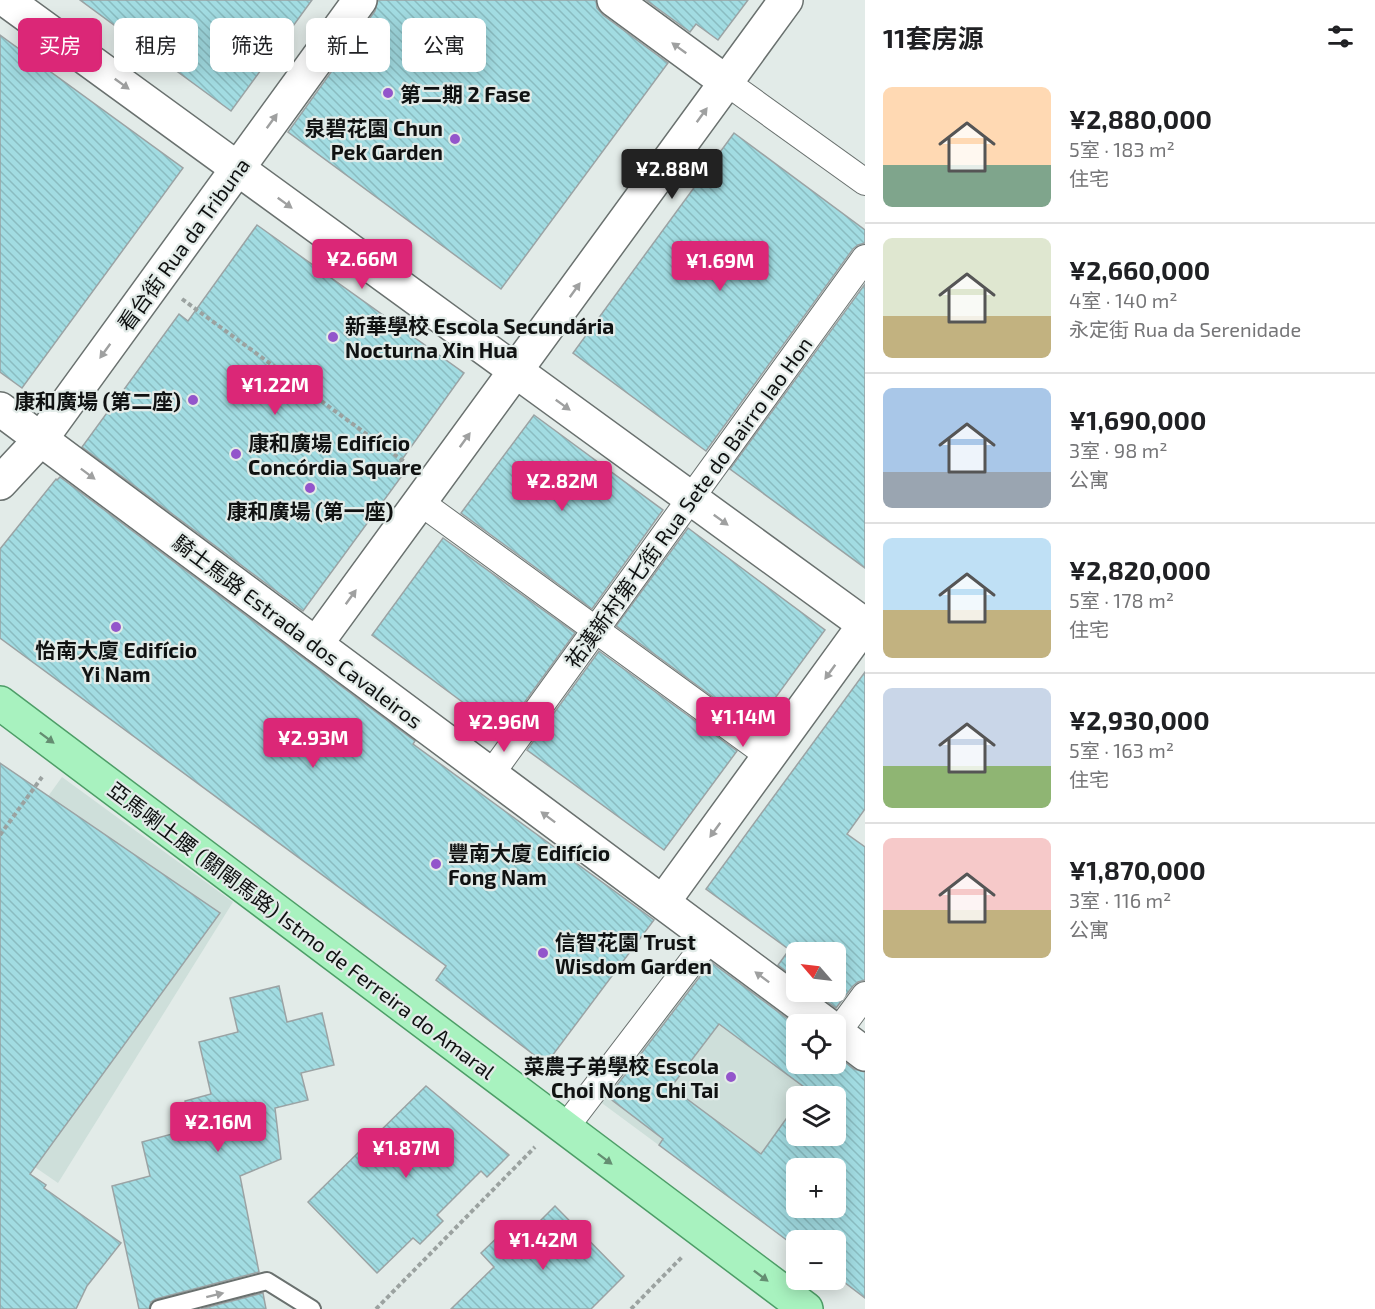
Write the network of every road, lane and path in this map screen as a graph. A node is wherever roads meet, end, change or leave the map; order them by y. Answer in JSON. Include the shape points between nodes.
{"nodes":[{"id":1,"x":6,"y":0,"type":"edge"},
{"id":2,"x":360,"y":0,"type":"edge"},
{"id":3,"x":614,"y":0,"type":"edge"},
{"id":4,"x":786,"y":0,"type":"edge"},
{"id":5,"x":726,"y":82,"type":"junction"},
{"id":6,"x":237,"y":168,"type":"junction"},
{"id":7,"x":865,"y":182,"type":"edge"},
{"id":8,"x":865,"y":258,"type":"edge"},
{"id":9,"x":156,"y":280,"type":"junction"},
{"id":10,"x":516,"y":371,"type":"junction"},
{"id":11,"x":0,"y":409,"type":"edge"},
{"id":12,"x":41,"y":439,"type":"junction"},
{"id":13,"x":0,"y":483,"type":"edge"},
{"id":14,"x":427,"y":493,"type":"junction"},
{"id":15,"x":691,"y":498,"type":"junction"},
{"id":16,"x":865,"y":625,"type":"edge"},
{"id":17,"x":595,"y":630,"type":"junction"},
{"id":18,"x":316,"y":644,"type":"junction"},
{"id":19,"x":0,"y":703,"type":"edge"},
{"id":20,"x":61,"y":749,"type":"junction"},
{"id":21,"x":769,"y":756,"type":"junction"},
{"id":22,"x":491,"y":774,"type":"junction"},
{"id":23,"x":0,"y":835,"type":"edge"},
{"id":24,"x":663,"y":902,"type":"junction"},
{"id":25,"x":710,"y":938,"type":"junction"},
{"id":26,"x":865,"y":995,"type":"edge"},
{"id":27,"x":812,"y":1014,"type":"edge"},
{"id":28,"x":846,"y":1016,"type":"edge"},
{"id":29,"x":846,"y":1039,"type":"edge"},
{"id":30,"x":865,"y":1053,"type":"edge"},
{"id":31,"x":562,"y":1126,"type":"junction"},
{"id":32,"x":705,"y":1233,"type":"junction"},
{"id":33,"x":159,"y":1309,"type":"edge"},
{"id":34,"x":312,"y":1309,"type":"edge"},
{"id":35,"x":376,"y":1309,"type":"edge"},
{"id":36,"x":631,"y":1309,"type":"edge"},
{"id":37,"x":806,"y":1309,"type":"edge"}],
"edges":[{"from":1,"to":6,"type":"street","one_way":true},
{"from":6,"to":2,"type":"street","name":"看台街 Rua da Tribuna","one_way":true},
{"from":5,"to":3,"type":"street","one_way":true},
{"from":4,"to":5,"type":"street"},
{"from":5,"to":7,"type":"street"},
{"from":10,"to":5,"type":"street","one_way":true},
{"from":6,"to":9,"type":"street","name":"看台街 Rua da Tribuna"},
{"from":6,"to":10,"type":"street","one_way":true},
{"from":8,"to":15,"type":"street","name":"祐漢新村第七街 Rua Sete do Bairro Iao Hon"},
{"from":9,"to":12,"type":"street","name":"看台街 Rua da Tribuna","one_way":true},
{"from":9,"to":14,"type":"path"},
{"from":14,"to":10,"type":"street","one_way":true},
{"from":10,"to":15,"type":"street","one_way":true},
{"from":11,"to":12,"type":"street","name":"騎士馬路 Estrada dos Cavaleiros"},
{"from":12,"to":13,"type":"street","name":"看台街 Rua da Tribuna"},
{"from":12,"to":18,"type":"street","name":"騎士馬路 Estrada dos Cavaleiros","one_way":true},
{"from":14,"to":17,"type":"street"},
{"from":18,"to":14,"type":"street","one_way":true},
{"from":15,"to":16,"type":"street","one_way":true},
{"from":15,"to":17,"type":"street","name":"祐漢新村第七街 Rua Sete do Bairro Iao Hon"},
{"from":16,"to":21,"type":"street","one_way":true},
{"from":17,"to":21,"type":"street"},
{"from":17,"to":22,"type":"street","name":"祐漢新村第七街 Rua Sete do Bairro Iao Hon"},
{"from":18,"to":22,"type":"street","name":"騎士馬路 Estrada dos Cavaleiros"},
{"from":19,"to":20,"type":"main road","name":"亞馬喇土腰 (關閘馬路) Istmo de Ferreira do Amaral","one_way":true},
{"from":20,"to":23,"type":"path"},
{"from":20,"to":31,"type":"main road","name":"亞馬喇土腰 (關閘馬路) Istmo de Ferreira do Amaral"},
{"from":21,"to":24,"type":"street","one_way":true},
{"from":24,"to":22,"type":"street","name":"騎士馬路 Estrada dos Cavaleiros","one_way":true},
{"from":24,"to":25,"type":"street","name":"騎士馬路 Estrada dos Cavaleiros"},
{"from":27,"to":25,"type":"street","name":"騎士馬路 Estrada dos Cavaleiros","one_way":true},
{"from":25,"to":31,"type":"street"},
{"from":26,"to":28,"type":"street"},
{"from":29,"to":30,"type":"street","name":"騎士馬路 Estrada dos Cavaleiros"},
{"from":31,"to":32,"type":"main road","name":"亞馬喇土腰 (關閘馬路) Istmo de Ferreira do Amaral","one_way":true},
{"from":31,"to":35,"type":"path"},
{"from":32,"to":36,"type":"path"},
{"from":32,"to":37,"type":"main road","name":"亞馬喇土腰 (關閘馬路) Istmo de Ferreira do Amaral","one_way":true},
{"from":33,"to":34,"type":"lane","one_way":true,"via":[[267,1281]]}]}
